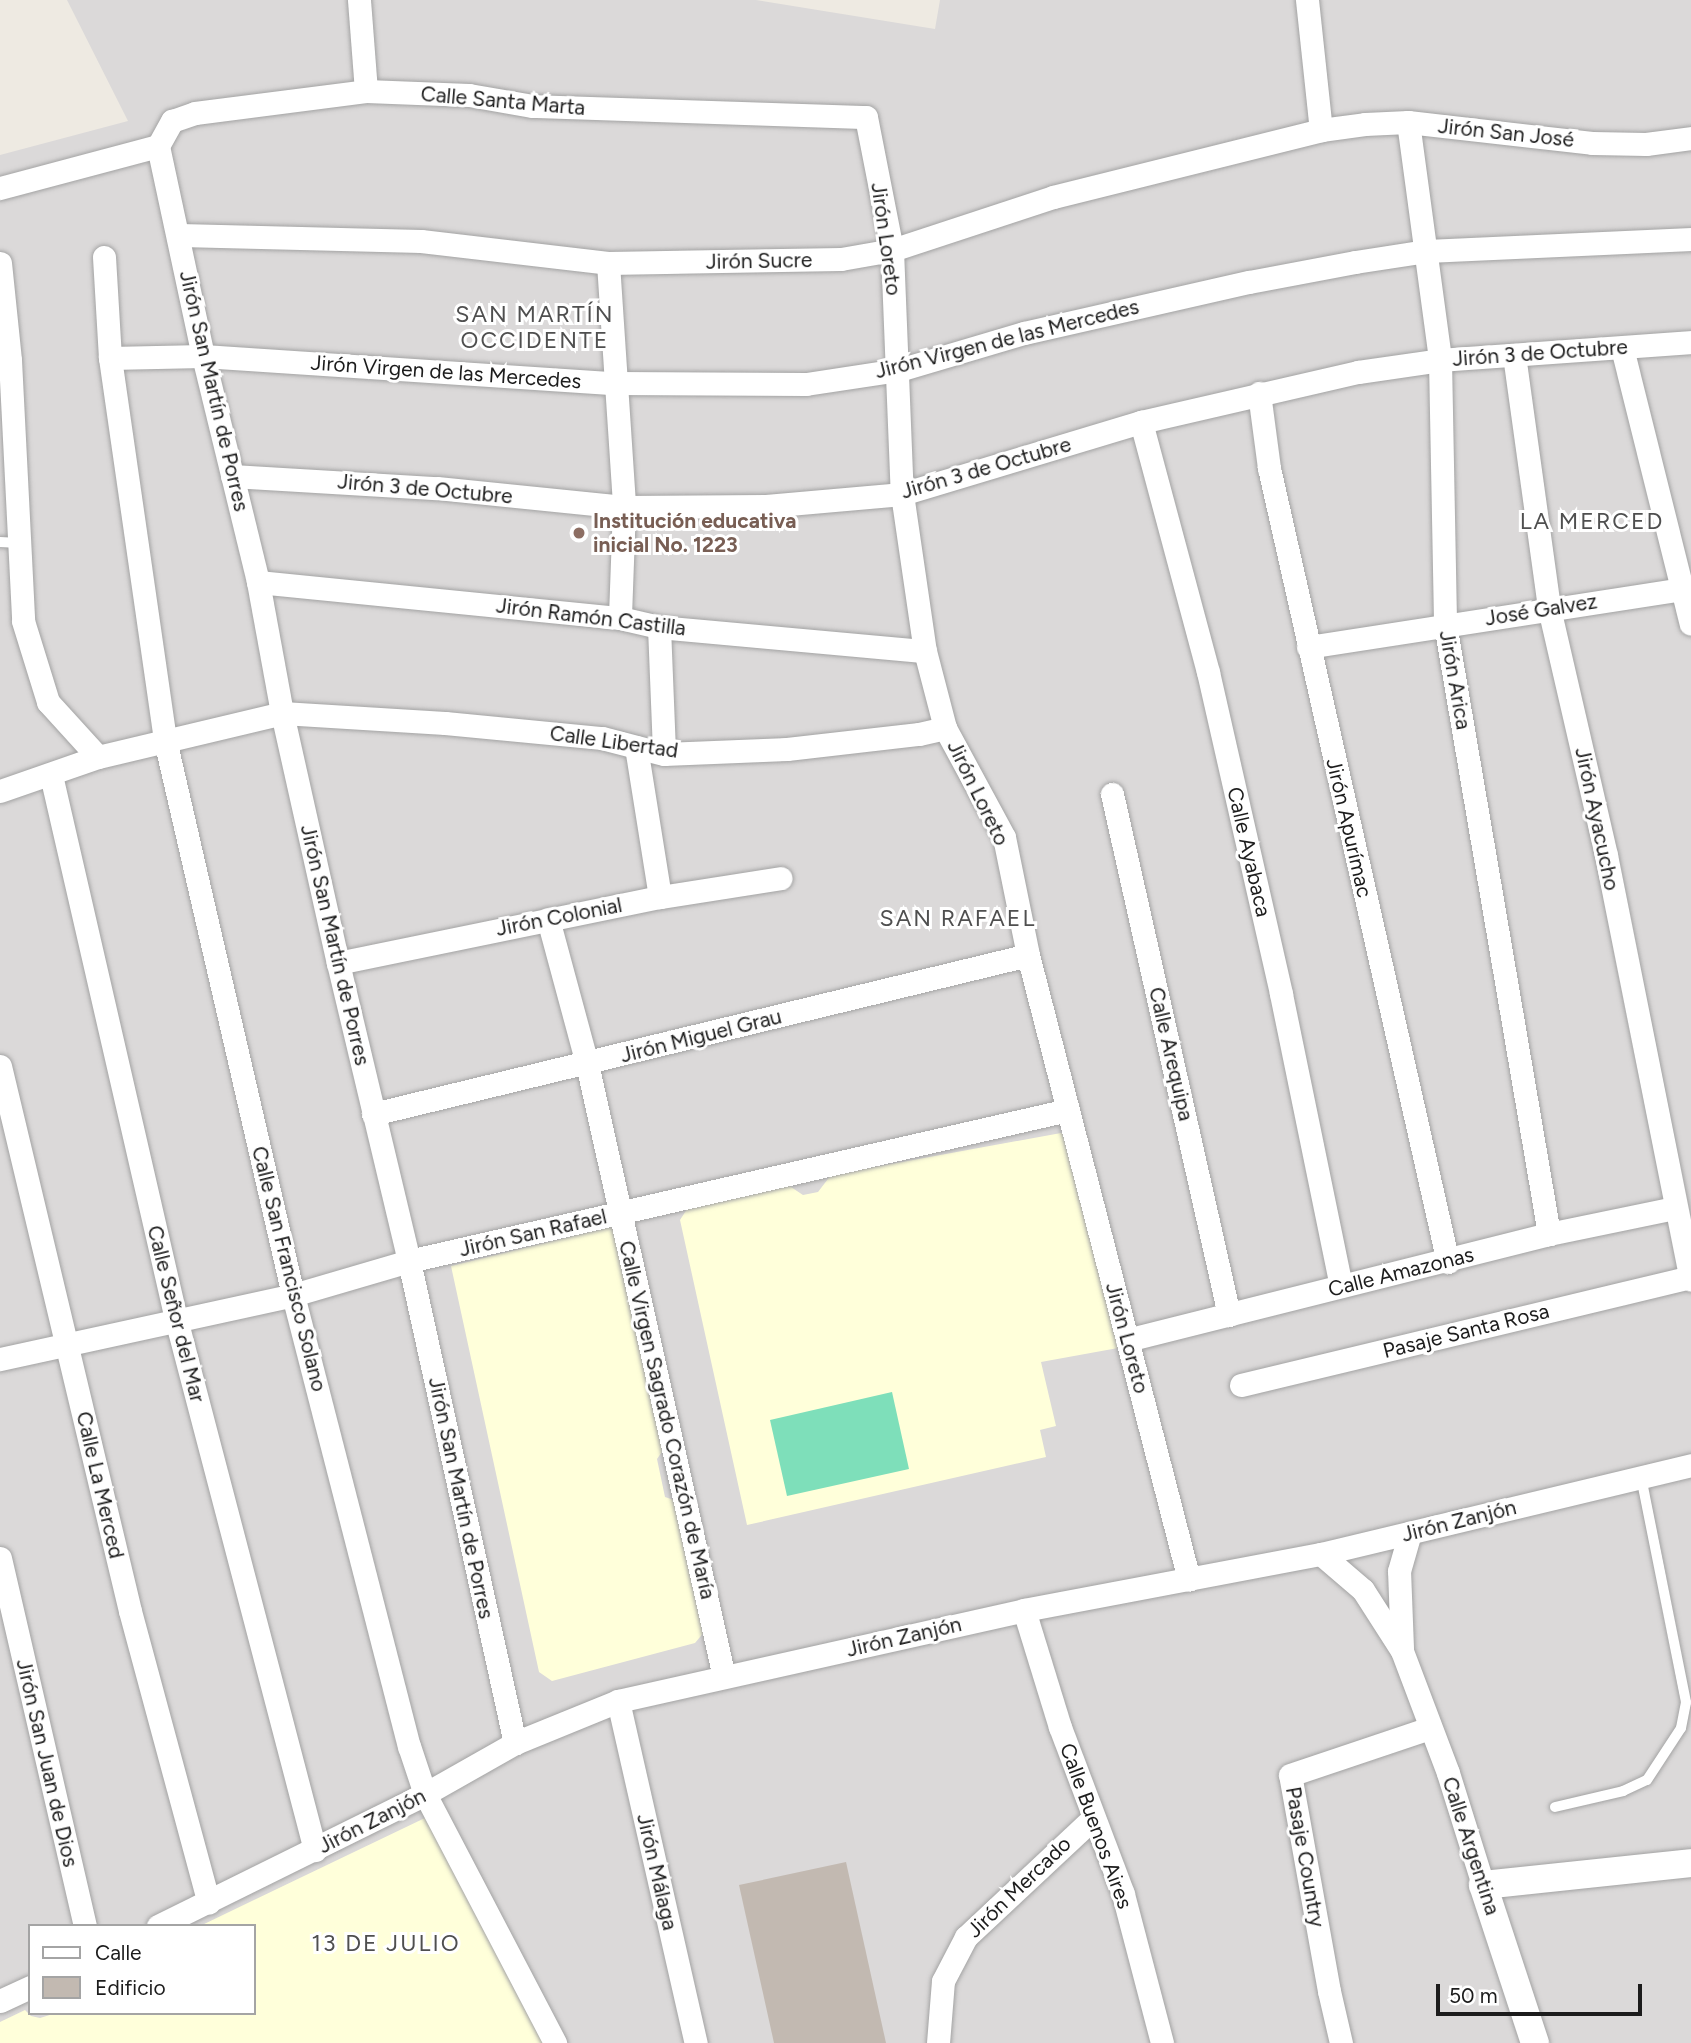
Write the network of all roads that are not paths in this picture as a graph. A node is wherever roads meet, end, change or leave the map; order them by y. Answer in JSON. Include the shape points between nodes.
{"nodes":[{"id":1,"x":359,"y":0,"type":"edge"},
{"id":2,"x":1307,"y":0,"type":"edge"},
{"id":3,"x":366,"y":91,"type":"junction"},
{"id":4,"x":866,"y":117,"type":"joint"},
{"id":5,"x":1408,"y":122,"type":"junction"},
{"id":6,"x":1321,"y":130,"type":"junction"},
{"id":7,"x":1691,"y":138,"type":"edge"},
{"id":8,"x":158,"y":146,"type":"junction"},
{"id":9,"x":0,"y":188,"type":"edge"},
{"id":10,"x":180,"y":235,"type":"junction"},
{"id":11,"x":1691,"y":239,"type":"edge"},
{"id":12,"x":892,"y":250,"type":"junction"},
{"id":13,"x":1427,"y":251,"type":"junction"},
{"id":14,"x":104,"y":257,"type":"dead end"},
{"id":15,"x":608,"y":262,"type":"junction"},
{"id":16,"x":0,"y":263,"type":"edge"},
{"id":17,"x":1691,"y":342,"type":"edge"},
{"id":18,"x":1622,"y":348,"type":"junction"},
{"id":19,"x":1514,"y":355,"type":"junction"},
{"id":20,"x":203,"y":356,"type":"junction"},
{"id":21,"x":110,"y":358,"type":"junction"},
{"id":22,"x":1440,"y":360,"type":"junction"},
{"id":23,"x":899,"y":370,"type":"junction"},
{"id":24,"x":614,"y":383,"type":"junction"},
{"id":25,"x":1259,"y":393,"type":"junction"},
{"id":26,"x":1140,"y":422,"type":"junction"},
{"id":27,"x":232,"y":476,"type":"junction"},
{"id":28,"x":902,"y":494,"type":"junction"},
{"id":29,"x":624,"y":507,"type":"junction"},
{"id":30,"x":9,"y":542,"type":"edge"},
{"id":31,"x":258,"y":582,"type":"junction"},
{"id":32,"x":1687,"y":589,"type":"edge"},
{"id":33,"x":1549,"y":608,"type":"junction"},
{"id":34,"x":620,"y":618,"type":"junction"},
{"id":35,"x":1445,"y":624,"type":"junction"},
{"id":36,"x":1691,"y":624,"type":"edge"},
{"id":37,"x":659,"y":627,"type":"junction"},
{"id":38,"x":1308,"y":647,"type":"junction"},
{"id":39,"x":925,"y":651,"type":"junction"},
{"id":40,"x":282,"y":713,"type":"junction"},
{"id":41,"x":945,"y":728,"type":"junction"},
{"id":42,"x":165,"y":740,"type":"junction"},
{"id":43,"x":636,"y":747,"type":"junction"},
{"id":44,"x":664,"y":754,"type":"junction"},
{"id":45,"x":98,"y":757,"type":"junction"},
{"id":46,"x":51,"y":775,"type":"junction"},
{"id":47,"x":0,"y":791,"type":"edge"},
{"id":48,"x":1112,"y":794,"type":"dead end"},
{"id":49,"x":781,"y":878,"type":"dead end"},
{"id":50,"x":660,"y":897,"type":"junction"},
{"id":51,"x":548,"y":919,"type":"junction"},
{"id":52,"x":1028,"y":955,"type":"junction"},
{"id":53,"x":338,"y":963,"type":"junction"},
{"id":54,"x":587,"y":1064,"type":"junction"},
{"id":55,"x":0,"y":1066,"type":"edge"},
{"id":56,"x":1068,"y":1110,"type":"junction"},
{"id":57,"x":373,"y":1114,"type":"junction"},
{"id":58,"x":1675,"y":1208,"type":"junction"},
{"id":59,"x":621,"y":1213,"type":"junction"},
{"id":60,"x":1549,"y":1234,"type":"junction"},
{"id":61,"x":409,"y":1261,"type":"junction"},
{"id":62,"x":1448,"y":1262,"type":"junction"},
{"id":63,"x":1691,"y":1278,"type":"edge"},
{"id":64,"x":1341,"y":1286,"type":"junction"},
{"id":65,"x":293,"y":1295,"type":"junction"},
{"id":66,"x":1229,"y":1314,"type":"junction"},
{"id":67,"x":176,"y":1319,"type":"junction"},
{"id":68,"x":1127,"y":1340,"type":"junction"},
{"id":69,"x":66,"y":1344,"type":"junction"},
{"id":70,"x":0,"y":1359,"type":"edge"},
{"id":71,"x":1241,"y":1385,"type":"dead end"},
{"id":72,"x":1691,"y":1465,"type":"edge"},
{"id":73,"x":1641,"y":1477,"type":"junction"},
{"id":74,"x":1410,"y":1533,"type":"junction"},
{"id":75,"x":1321,"y":1554,"type":"junction"},
{"id":76,"x":0,"y":1558,"type":"edge"},
{"id":77,"x":1189,"y":1580,"type":"junction"},
{"id":78,"x":1024,"y":1610,"type":"junction"},
{"id":79,"x":1402,"y":1651,"type":"junction"},
{"id":80,"x":724,"y":1677,"type":"junction"},
{"id":81,"x":618,"y":1701,"type":"junction"},
{"id":82,"x":1430,"y":1728,"type":"junction"},
{"id":83,"x":515,"y":1743,"type":"junction"},
{"id":84,"x":425,"y":1794,"type":"junction"},
{"id":85,"x":1555,"y":1807,"type":"dead end"},
{"id":86,"x":1093,"y":1818,"type":"junction"},
{"id":87,"x":315,"y":1850,"type":"junction"},
{"id":88,"x":1691,"y":1863,"type":"edge"},
{"id":89,"x":1483,"y":1885,"type":"junction"},
{"id":90,"x":209,"y":1903,"type":"junction"},
{"id":91,"x":85,"y":1924,"type":"edge"},
{"id":92,"x":162,"y":1924,"type":"edge"},
{"id":93,"x":28,"y":1988,"type":"edge"},
{"id":94,"x":0,"y":2001,"type":"edge"},
{"id":95,"x":555,"y":2043,"type":"edge"},
{"id":96,"x":696,"y":2043,"type":"edge"},
{"id":97,"x":938,"y":2043,"type":"edge"},
{"id":98,"x":1162,"y":2043,"type":"edge"},
{"id":99,"x":1341,"y":2043,"type":"edge"},
{"id":100,"x":1535,"y":2043,"type":"edge"}],
"edges":[{"from":1,"to":3,"type":"street"},
{"from":2,"to":6,"type":"street"},
{"from":3,"to":4,"type":"street","name":"Calle Santa Marta","via":[[469,95],[533,106]]},
{"from":3,"to":8,"type":"street","name":"Calle Santa Marta","via":[[195,113],[172,121]]},
{"from":4,"to":12,"type":"street","name":"Jirón Loreto"},
{"from":5,"to":6,"type":"street","name":"Jirón San José"},
{"from":5,"to":7,"type":"street","name":"Jirón San José","via":[[1592,143],[1646,144]]},
{"from":5,"to":13,"type":"street","name":"Jirón Arica"},
{"from":6,"to":12,"type":"street","name":"Jirón Sucre","via":[[1053,197]]},
{"from":8,"to":9,"type":"street"},
{"from":8,"to":10,"type":"street","name":"Jirón San Martín de Porres"},
{"from":10,"to":15,"type":"street","name":"Jirón Sucre","via":[[421,241]]},
{"from":10,"to":20,"type":"street","name":"Jirón San Martín de Porres"},
{"from":11,"to":13,"type":"street","name":"Jirón Virgen de las Mercedes"},
{"from":12,"to":15,"type":"street","name":"Jirón Sucre","via":[[803,261]]},
{"from":12,"to":23,"type":"street","name":"Jirón Loreto"},
{"from":13,"to":22,"type":"street","name":"Jirón Arica"},
{"from":13,"to":23,"type":"street","name":"Jirón Virgen de las Mercedes","via":[[1135,307],[1024,333]]},
{"from":14,"to":21,"type":"street","name":"Calle San Francisco Solano"},
{"from":15,"to":24,"type":"street"},
{"from":16,"to":30,"type":"street","via":[[10,360]]},
{"from":17,"to":18,"type":"street","name":"Jirón 3 de Octubre"},
{"from":18,"to":19,"type":"street","name":"Jirón 3 de Octubre"},
{"from":18,"to":32,"type":"street"},
{"from":19,"to":22,"type":"street","name":"Jirón 3 de Octubre"},
{"from":19,"to":33,"type":"street","name":"Jirón Ayacucho"},
{"from":20,"to":21,"type":"street","name":"Jirón Virgen de las Mercedes"},
{"from":20,"to":24,"type":"street","name":"Jirón Virgen de las Mercedes"},
{"from":20,"to":27,"type":"street","name":"Jirón San Martín de Porres"},
{"from":21,"to":42,"type":"street","name":"Calle San Francisco Solano"},
{"from":22,"to":25,"type":"street","name":"Jirón 3 de Octubre"},
{"from":22,"to":35,"type":"street","name":"Jirón Arica"},
{"from":23,"to":24,"type":"street","name":"Jirón Virgen de las Mercedes","via":[[795,384]]},
{"from":23,"to":28,"type":"street","name":"Jirón Loreto"},
{"from":24,"to":29,"type":"street"},
{"from":25,"to":26,"type":"street","name":"Jirón 3 de Octubre"},
{"from":25,"to":38,"type":"street","name":"Jirón Apurímac","via":[[1269,468]]},
{"from":26,"to":28,"type":"street","name":"Jirón 3 de Octubre"},
{"from":26,"to":64,"type":"street","name":"Calle Ayabaca","via":[[1208,672]]},
{"from":27,"to":29,"type":"street","name":"Jirón 3 de Octubre","via":[[437,488]]},
{"from":27,"to":31,"type":"street","name":"Jirón San Martín de Porres"},
{"from":28,"to":29,"type":"street","name":"Jirón 3 de Octubre","via":[[766,506]]},
{"from":28,"to":39,"type":"street","name":"Jirón Loreto"},
{"from":29,"to":34,"type":"street"},
{"from":30,"to":45,"type":"street","via":[[23,621],[48,702]]},
{"from":31,"to":34,"type":"street","name":"Jirón Ramón Castilla"},
{"from":31,"to":40,"type":"street","name":"Jirón San Martín de Porres"},
{"from":32,"to":33,"type":"street","name":"José Galvez"},
{"from":32,"to":36,"type":"street"},
{"from":33,"to":35,"type":"street","name":"José Galvez"},
{"from":33,"to":58,"type":"street","name":"Jirón Ayacucho","via":[[1606,855]]},
{"from":34,"to":37,"type":"street","name":"Jirón Ramón Castilla"},
{"from":35,"to":38,"type":"street","name":"José Galvez"},
{"from":35,"to":60,"type":"street","name":"Jirón Arica"},
{"from":37,"to":39,"type":"street","name":"Jirón Ramón Castilla"},
{"from":37,"to":44,"type":"street"},
{"from":38,"to":62,"type":"street","name":"Jirón Apurímac"},
{"from":39,"to":41,"type":"street","name":"Jirón Loreto"},
{"from":40,"to":42,"type":"street","name":"Calle Libertad"},
{"from":40,"to":43,"type":"street","name":"Calle Libertad","via":[[602,738]]},
{"from":40,"to":53,"type":"street","name":"Jirón San Martín de Porres"},
{"from":41,"to":44,"type":"street","name":"Calle Libertad","via":[[787,749]]},
{"from":41,"to":52,"type":"street","name":"Jirón Loreto","via":[[1004,837]]},
{"from":42,"to":45,"type":"street","name":"Calle Libertad"},
{"from":42,"to":65,"type":"street","name":"Calle San Francisco Solano"},
{"from":43,"to":44,"type":"street","name":"Calle Libertad"},
{"from":43,"to":50,"type":"street"},
{"from":45,"to":46,"type":"street","name":"Calle Libertad"},
{"from":46,"to":47,"type":"street","name":"Calle Libertad"},
{"from":46,"to":67,"type":"street","name":"Calle Señor del Mar"},
{"from":48,"to":66,"type":"street","name":"Calle Arequipa"},
{"from":49,"to":50,"type":"street","name":"Jirón Colonial"},
{"from":50,"to":51,"type":"street","name":"Jirón Colonial"},
{"from":51,"to":53,"type":"street","name":"Jirón Colonial"},
{"from":51,"to":54,"type":"street","name":"Calle Virgen Sagrado Corazón de María"},
{"from":52,"to":54,"type":"street","name":"Jirón Miguel Grau"},
{"from":52,"to":56,"type":"street","name":"Jirón Loreto"},
{"from":53,"to":57,"type":"street","name":"Jirón San Martín de Porres"},
{"from":54,"to":57,"type":"street","name":"Jirón Miguel Grau"},
{"from":54,"to":59,"type":"street","name":"Calle Virgen Sagrado Corazón de María"},
{"from":55,"to":69,"type":"street","name":"Calle La Merced"},
{"from":56,"to":59,"type":"street","name":"Jirón San Rafael"},
{"from":56,"to":68,"type":"street","name":"Jirón Loreto"},
{"from":57,"to":61,"type":"street","name":"Jirón San Martín de Porres"},
{"from":58,"to":60,"type":"street","name":"Calle Amazonas"},
{"from":58,"to":63,"type":"street","name":"Jirón Ayacucho"},
{"from":59,"to":61,"type":"street","name":"Jirón San Rafael"},
{"from":59,"to":80,"type":"street","name":"Calle Virgen Sagrado Corazón de María"},
{"from":60,"to":62,"type":"street","name":"Calle Amazonas"},
{"from":61,"to":65,"type":"street","name":"Jirón San Rafael"},
{"from":61,"to":83,"type":"street","name":"Jirón San Martín de Porres"},
{"from":62,"to":64,"type":"street","name":"Calle Amazonas"},
{"from":63,"to":71,"type":"street","name":"Pasaje Santa Rosa"},
{"from":64,"to":66,"type":"street","name":"Calle Amazonas"},
{"from":65,"to":67,"type":"street","name":"Jirón San Rafael"},
{"from":65,"to":84,"type":"street","name":"Calle San Francisco Solano"},
{"from":66,"to":68,"type":"street","name":"Calle Amazonas"},
{"from":67,"to":69,"type":"street","name":"Jirón San Rafael"},
{"from":67,"to":87,"type":"street","name":"Calle Señor del Mar"},
{"from":68,"to":77,"type":"street","name":"Jirón Loreto"},
{"from":69,"to":70,"type":"street","name":"Jirón San Rafael"},
{"from":69,"to":90,"type":"street","name":"Calle La Merced","via":[[130,1611]]},
{"from":72,"to":73,"type":"street","name":"Jirón Zanjón"},
{"from":73,"to":74,"type":"street","name":"Jirón Zanjón"},
{"from":73,"to":85,"type":"lane","via":[[1686,1702],[1681,1728],[1647,1780],[1623,1791]]},
{"from":74,"to":75,"type":"street","name":"Jirón Zanjón"},
{"from":74,"to":79,"type":"street","name":"Calle Argentina","via":[[1399,1571]]},
{"from":75,"to":77,"type":"street","name":"Jirón Zanjón"},
{"from":75,"to":79,"type":"street","name":"Calle Argentina","via":[[1363,1590]]},
{"from":76,"to":91,"type":"street","name":"Jirón San Juan de Dios"},
{"from":77,"to":78,"type":"street","name":"Jirón Zanjón"},
{"from":78,"to":80,"type":"street","name":"Jirón Zanjón"},
{"from":78,"to":86,"type":"street","name":"Calle Buenos Aires"},
{"from":79,"to":82,"type":"street","name":"Calle Argentina"},
{"from":80,"to":81,"type":"street","name":"Jirón Zanjón"},
{"from":81,"to":83,"type":"street","name":"Jirón Zanjón"},
{"from":81,"to":96,"type":"street","name":"Jirón Málaga"},
{"from":82,"to":89,"type":"street","name":"Calle Argentina"},
{"from":82,"to":99,"type":"street","name":"Pasaje Country","via":[[1290,1775]]},
{"from":83,"to":84,"type":"street","name":"Jirón Zanjón"},
{"from":84,"to":87,"type":"street","name":"Jirón Zanjón"},
{"from":84,"to":95,"type":"street","name":"Calle San Francisco Solano"},
{"from":86,"to":97,"type":"street","name":"Jirón Mercado","via":[[965,1937],[943,1981]]},
{"from":86,"to":98,"type":"street","name":"Calle Buenos Aires","via":[[1123,1894]]},
{"from":87,"to":90,"type":"street","name":"Jirón Zanjón"},
{"from":88,"to":89,"type":"street"},
{"from":89,"to":100,"type":"street","name":"Calle Argentina"},
{"from":90,"to":92,"type":"street","name":"Jirón Zanjón"},
{"from":93,"to":94,"type":"street"}]}
